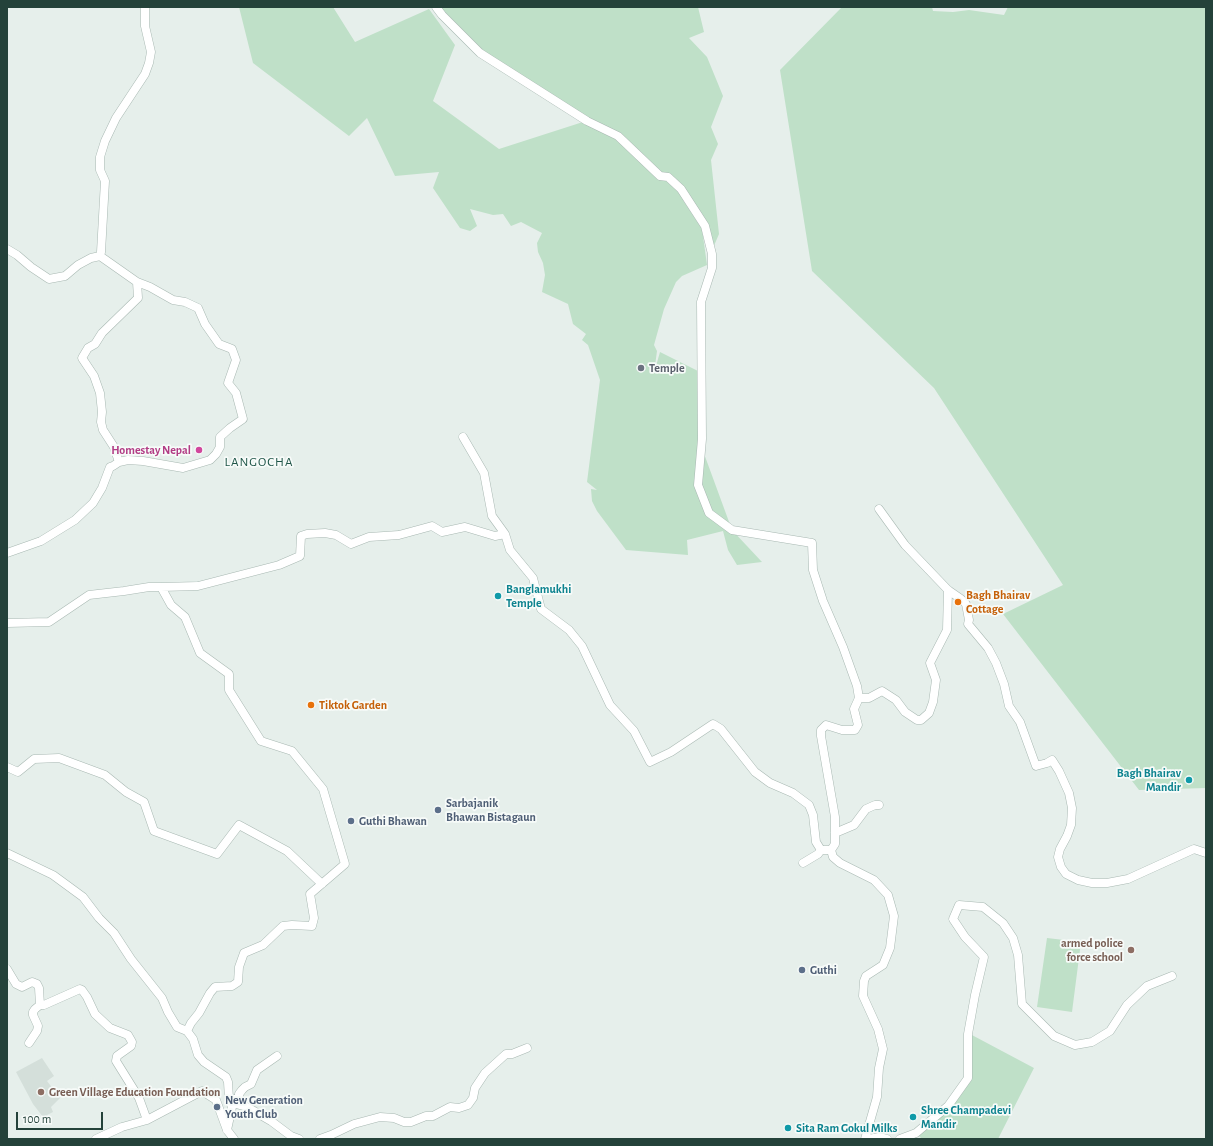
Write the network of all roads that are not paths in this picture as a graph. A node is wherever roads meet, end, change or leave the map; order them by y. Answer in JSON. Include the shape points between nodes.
{"nodes":[{"id":1,"x":145,"y":7,"type":"edge"},
{"id":2,"x":436,"y":7,"type":"edge"},
{"id":3,"x":7,"y":249,"type":"edge"},
{"id":4,"x":100,"y":256,"type":"junction"},
{"id":5,"x":137,"y":282,"type":"junction"},
{"id":6,"x":463,"y":437,"type":"dead end"},
{"id":7,"x":119,"y":462,"type":"junction"},
{"id":8,"x":879,"y":509,"type":"dead end"},
{"id":9,"x":504,"y":534,"type":"junction"},
{"id":10,"x":7,"y":553,"type":"edge"},
{"id":11,"x":161,"y":587,"type":"junction"},
{"id":12,"x":948,"y":590,"type":"junction"},
{"id":13,"x":7,"y":623,"type":"edge"},
{"id":14,"x":859,"y":698,"type":"junction"},
{"id":15,"x":7,"y":767,"type":"edge"},
{"id":16,"x":879,"y":805,"type":"dead end"},
{"id":17,"x":835,"y":832,"type":"junction"},
{"id":18,"x":822,"y":850,"type":"junction"},
{"id":19,"x":831,"y":850,"type":"junction"},
{"id":20,"x":1206,"y":853,"type":"edge"},
{"id":21,"x":7,"y":854,"type":"edge"},
{"id":22,"x":803,"y":863,"type":"dead end"},
{"id":23,"x":322,"y":884,"type":"junction"},
{"id":24,"x":7,"y":969,"type":"edge"},
{"id":25,"x":1172,"y":976,"type":"dead end"},
{"id":26,"x":40,"y":1005,"type":"junction"},
{"id":27,"x":187,"y":1031,"type":"junction"},
{"id":28,"x":30,"y":1042,"type":"dead end"},
{"id":29,"x":527,"y":1048,"type":"dead end"},
{"id":30,"x":277,"y":1056,"type":"dead end"},
{"id":31,"x":229,"y":1099,"type":"junction"},
{"id":32,"x":147,"y":1120,"type":"junction"},
{"id":33,"x":227,"y":1130,"type":"junction"},
{"id":34,"x":918,"y":1136,"type":"edge"},
{"id":35,"x":96,"y":1139,"type":"edge"},
{"id":36,"x":234,"y":1139,"type":"edge"},
{"id":37,"x":299,"y":1139,"type":"edge"},
{"id":38,"x":320,"y":1139,"type":"edge"},
{"id":39,"x":865,"y":1139,"type":"edge"},
{"id":40,"x":869,"y":1139,"type":"edge"},
{"id":41,"x":887,"y":1139,"type":"edge"},
{"id":42,"x":900,"y":1139,"type":"edge"}],
"edges":[{"from":1,"to":4,"type":"street","via":[[145,26],[151,52],[149,63],[145,74],[116,118],[100,157],[100,170],[104,180]]},
{"from":2,"to":14,"type":"street","via":[[480,53],[587,121],[618,136],[660,176],[668,177],[682,189],[705,226],[712,254],[712,268],[701,302],[702,439],[698,485],[709,513],[732,530],[812,542],[813,570],[857,686]]},
{"from":3,"to":4,"type":"street","via":[[49,279],[65,276],[78,264]]},
{"from":4,"to":5,"type":"street"},
{"from":5,"to":7,"type":"street","via":[[138,298],[102,333],[95,344],[88,348],[82,358],[94,376],[100,393],[103,430],[114,447]]},
{"from":5,"to":7,"type":"street","via":[[173,300],[198,308],[205,324],[219,344],[232,350],[236,360],[228,383],[236,393],[243,419],[220,437],[220,447],[210,460],[183,468],[128,460]]},
{"from":6,"to":9,"type":"street","via":[[484,473],[492,516]]},
{"from":7,"to":10,"type":"street","via":[[110,467],[93,503],[75,520],[41,541]]},
{"from":8,"to":12,"type":"street","via":[[905,545]]},
{"from":9,"to":11,"type":"street","via":[[495,536],[465,527],[442,532],[432,526],[400,535],[369,537],[351,544],[336,535],[307,534],[301,536],[300,556],[279,565],[198,586]]},
{"from":9,"to":18,"type":"street","via":[[510,550],[533,578],[541,609],[569,630],[582,646],[610,705],[634,731],[650,762],[671,752],[713,724],[721,729],[754,772],[770,783],[793,793],[809,805],[813,815],[816,842]]},
{"from":11,"to":13,"type":"street","via":[[89,595],[48,622]]},
{"from":11,"to":23,"type":"street","via":[[171,605],[185,617],[200,653],[229,674],[228,690],[261,741],[292,751],[323,789],[345,864]]},
{"from":12,"to":14,"type":"street","via":[[947,630],[930,663],[936,680],[929,713],[921,720],[917,720],[905,712],[896,700],[882,691],[869,698]]},
{"from":12,"to":20,"type":"street","via":[[966,604],[968,624],[988,648],[996,663],[1009,706],[1020,722],[1036,766],[1052,760],[1069,793],[1072,808],[1071,825],[1058,857],[1066,874],[1092,884],[1107,883],[1128,879],[1194,849]]},
{"from":14,"to":17,"type":"street","via":[[854,709],[858,725],[855,730],[826,726],[821,730],[835,817]]},
{"from":15,"to":23,"type":"street","via":[[18,772],[34,759],[66,760],[105,775],[126,792],[144,802],[154,831],[217,854],[239,825],[287,851]]},
{"from":16,"to":17,"type":"street","via":[[866,810],[852,827]]},
{"from":17,"to":19,"type":"street"},
{"from":18,"to":19,"type":"street"},
{"from":18,"to":22,"type":"street"},
{"from":19,"to":39,"type":"street","via":[[833,857],[840,863],[874,880],[888,895],[894,916],[890,948],[883,964],[866,976],[864,981],[863,996],[878,1029],[883,1049],[877,1098]]},
{"from":21,"to":27,"type":"street","via":[[53,875],[83,898],[114,933],[162,998],[177,1027]]},
{"from":23,"to":27,"type":"street","via":[[310,894],[314,918],[312,926],[283,926],[263,945],[244,953],[239,966],[238,982],[232,986],[215,987]]},
{"from":24,"to":26,"type":"street","via":[[16,984],[22,987],[32,982],[37,984]]},
{"from":25,"to":34,"type":"street","via":[[1147,986],[1127,1005],[1110,1031],[1092,1042],[1075,1045],[1054,1036],[1022,1004],[1014,938],[1002,923],[982,907],[959,905],[953,919],[965,937],[984,957],[968,1034],[968,1078],[948,1106]]},
{"from":26,"to":28,"type":"street","via":[[33,1012],[38,1026]]},
{"from":26,"to":32,"type":"street","via":[[80,989],[95,1014],[110,1028],[128,1035],[132,1042],[131,1046],[117,1056],[116,1061],[139,1098]]},
{"from":27,"to":31,"type":"street","via":[[198,1055],[226,1077]]},
{"from":29,"to":38,"type":"street","via":[[506,1054],[485,1073],[479,1080],[468,1105],[450,1108],[411,1122],[380,1117],[354,1124]]},
{"from":30,"to":31,"type":"street","via":[[257,1070],[251,1084],[239,1094],[239,1099]]},
{"from":31,"to":33,"type":"street","via":[[232,1107]]},
{"from":31,"to":37,"type":"street","via":[[272,1121]]},
{"from":32,"to":33,"type":"street","via":[[202,1091],[216,1100]]},
{"from":32,"to":35,"type":"street","via":[[122,1127]]},
{"from":33,"to":36,"type":"street"},
{"from":34,"to":42,"type":"street"},
{"from":40,"to":41,"type":"street"}]}
